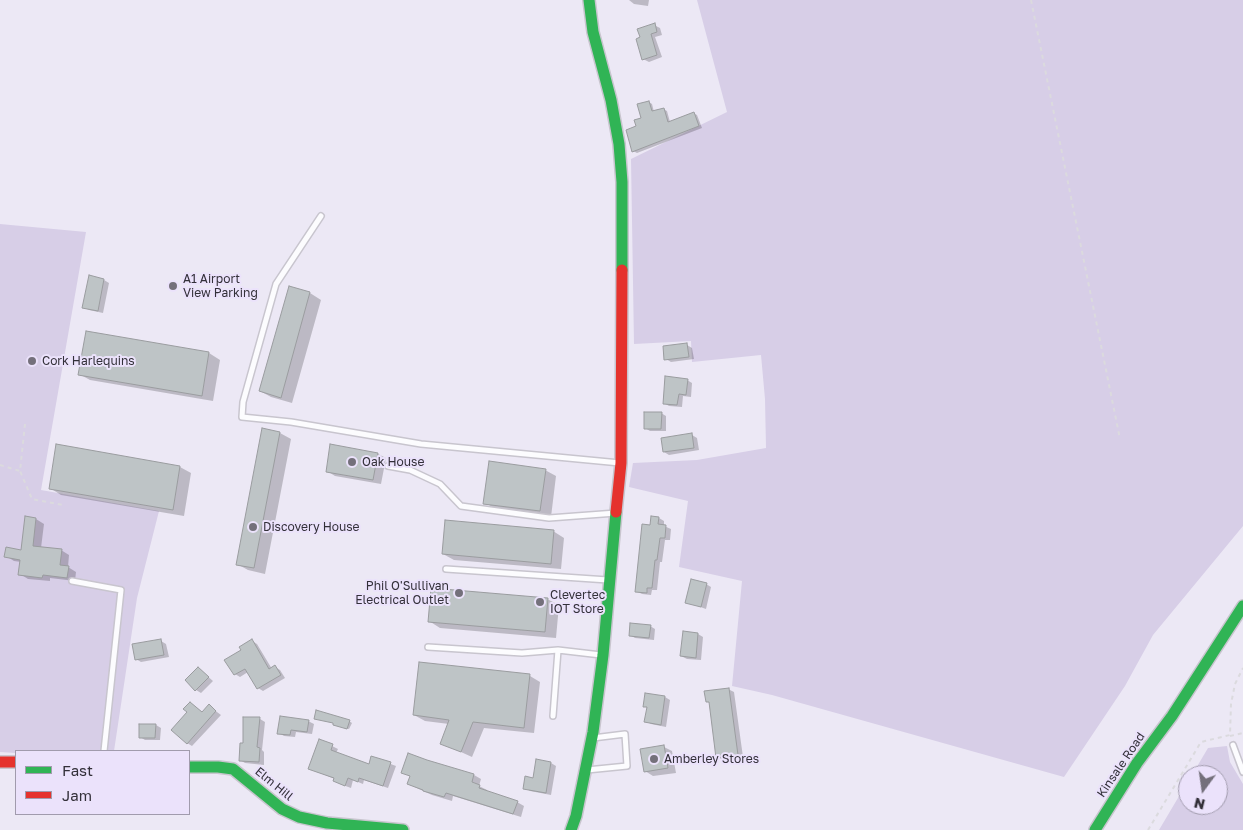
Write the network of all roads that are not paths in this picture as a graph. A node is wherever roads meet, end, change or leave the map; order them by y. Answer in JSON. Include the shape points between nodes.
{"nodes":[{"id":1,"x":589,"y":0,"type":"edge"},
{"id":2,"x":320,"y":216,"type":"dead end"},
{"id":3,"x":621,"y":463,"type":"junction"},
{"id":4,"x":388,"y":466,"type":"dead end"},
{"id":5,"x":616,"y":513,"type":"junction"},
{"id":6,"x":446,"y":569,"type":"dead end"},
{"id":7,"x":610,"y":580,"type":"junction"},
{"id":8,"x":72,"y":581,"type":"dead end"},
{"id":9,"x":1243,"y":606,"type":"edge"},
{"id":10,"x":428,"y":647,"type":"dead end"},
{"id":11,"x":558,"y":650,"type":"junction"},
{"id":12,"x":603,"y":655,"type":"junction"},
{"id":13,"x":553,"y":716,"type":"dead end"},
{"id":14,"x":1172,"y":716,"type":"junction"},
{"id":15,"x":592,"y":738,"type":"junction"},
{"id":16,"x":1233,"y":746,"type":"dead end"},
{"id":17,"x":104,"y":750,"type":"edge"},
{"id":18,"x":0,"y":762,"type":"edge"},
{"id":19,"x":15,"y":762,"type":"edge"},
{"id":20,"x":190,"y":767,"type":"edge"},
{"id":21,"x":587,"y":770,"type":"junction"},
{"id":22,"x":1243,"y":772,"type":"edge"},
{"id":23,"x":403,"y":830,"type":"edge"},
{"id":24,"x":571,"y":830,"type":"edge"},
{"id":25,"x":1095,"y":830,"type":"edge"},
{"id":26,"x":1107,"y":830,"type":"edge"}],
"edges":[{"from":1,"to":3,"type":"street","via":[[593,32],[620,144]]},
{"from":2,"to":3,"type":"lane","via":[[276,284],[243,402],[242,417],[420,444]]},
{"from":3,"to":5,"type":"street"},
{"from":4,"to":5,"type":"lane","via":[[410,470],[440,484],[461,506],[550,518]]},
{"from":5,"to":7,"type":"street"},
{"from":6,"to":7,"type":"lane"},
{"from":7,"to":12,"type":"street"},
{"from":8,"to":17,"type":"lane","via":[[121,590]]},
{"from":9,"to":14,"type":"street","name":"Kinsale Road"},
{"from":10,"to":11,"type":"lane","via":[[522,653]]},
{"from":11,"to":12,"type":"lane"},
{"from":11,"to":13,"type":"lane"},
{"from":12,"to":15,"type":"street"},
{"from":14,"to":25,"type":"street","name":"Kinsale Road","via":[[1137,762]]},
{"from":14,"to":26,"type":"street","name":"Kinsale Road"},
{"from":15,"to":21,"type":"street"},
{"from":15,"to":21,"type":"lane","via":[[625,734],[627,766]]},
{"from":16,"to":22,"type":"lane"},
{"from":18,"to":19,"type":"street"},
{"from":20,"to":23,"type":"street","name":"Elm Hill","via":[[233,769],[282,809],[299,817]]},
{"from":21,"to":24,"type":"street"}]}
